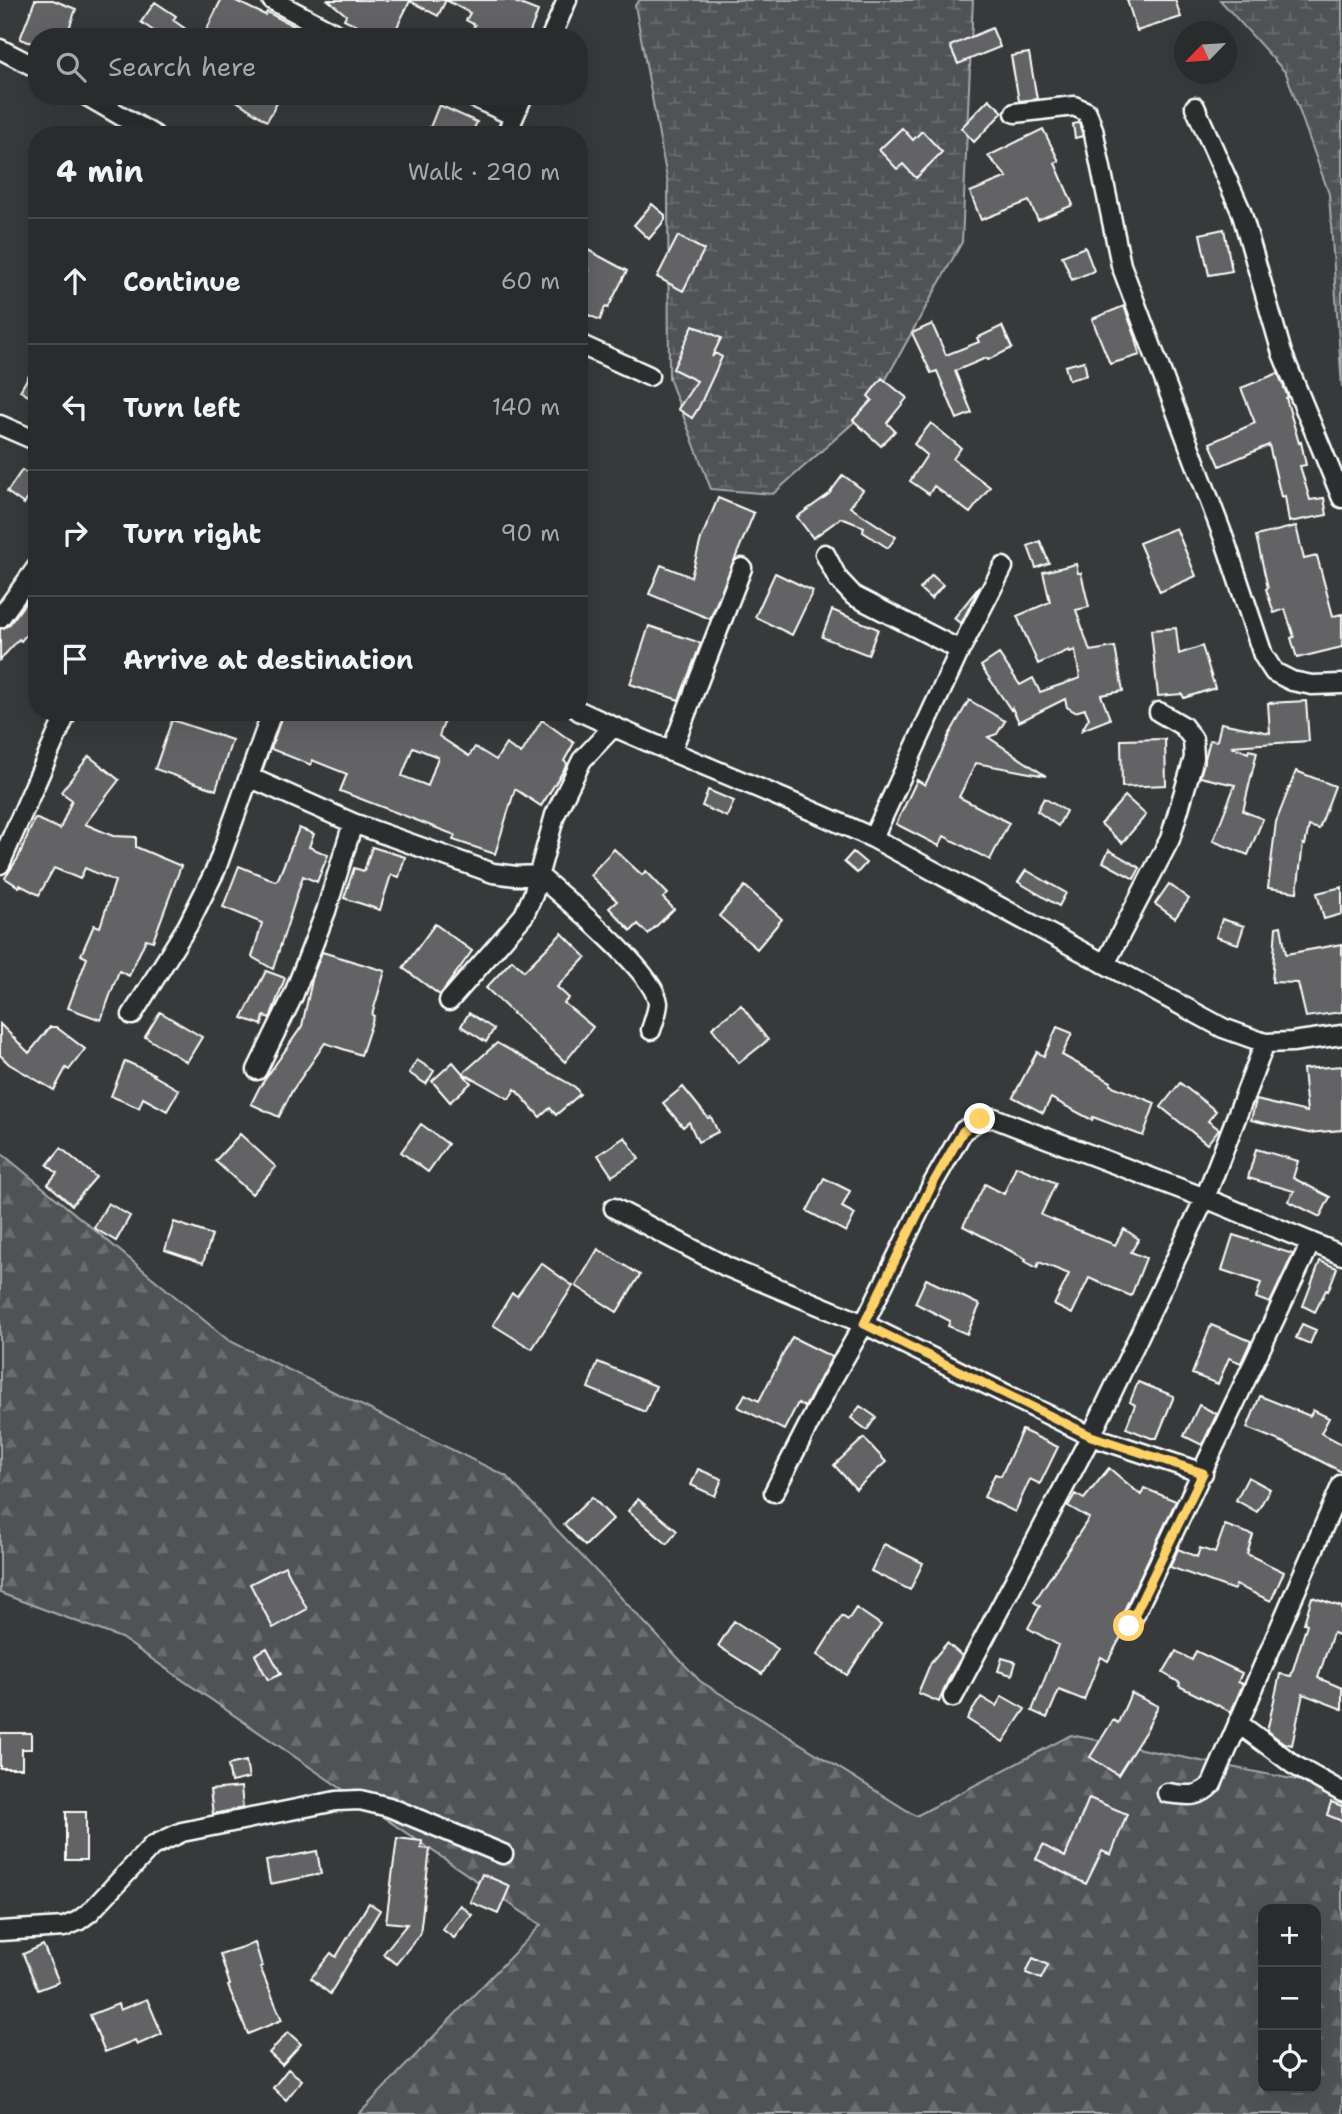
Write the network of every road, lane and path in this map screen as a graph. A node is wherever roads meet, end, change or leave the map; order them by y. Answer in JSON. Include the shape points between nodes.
{"nodes":[{"id":1,"x":567,"y":0,"type":"edge"},
{"id":2,"x":277,"y":1,"type":"edge"},
{"id":3,"x":326,"y":28,"type":"edge"},
{"id":4,"x":555,"y":28,"type":"edge"},
{"id":5,"x":0,"y":49,"type":"edge"},
{"id":6,"x":28,"y":63,"type":"edge"},
{"id":7,"x":102,"y":105,"type":"edge"},
{"id":8,"x":490,"y":105,"type":"edge"},
{"id":9,"x":519,"y":105,"type":"edge"},
{"id":10,"x":1195,"y":107,"type":"dead end"},
{"id":11,"x":1015,"y":113,"type":"dead end"},
{"id":12,"x":514,"y":116,"type":"junction"},
{"id":13,"x":139,"y":126,"type":"edge"},
{"id":14,"x":510,"y":126,"type":"edge"},
{"id":15,"x":588,"y":349,"type":"edge"},
{"id":16,"x":649,"y":376,"type":"dead end"},
{"id":17,"x":0,"y":425,"type":"edge"},
{"id":18,"x":28,"y":437,"type":"edge"},
{"id":19,"x":1342,"y":498,"type":"edge"},
{"id":20,"x":825,"y":554,"type":"dead end"},
{"id":21,"x":1003,"y":567,"type":"dead end"},
{"id":22,"x":742,"y":568,"type":"dead end"},
{"id":23,"x":28,"y":579,"type":"edge"},
{"id":24,"x":0,"y":618,"type":"edge"},
{"id":25,"x":960,"y":650,"type":"junction"},
{"id":26,"x":1341,"y":689,"type":"edge"},
{"id":27,"x":1159,"y":712,"type":"dead end"},
{"id":28,"x":588,"y":715,"type":"edge"},
{"id":29,"x":63,"y":721,"type":"edge"},
{"id":30,"x":269,"y":721,"type":"edge"},
{"id":31,"x":613,"y":727,"type":"junction"},
{"id":32,"x":671,"y":752,"type":"junction"},
{"id":33,"x":249,"y":777,"type":"junction"},
{"id":34,"x":353,"y":823,"type":"junction"},
{"id":35,"x":873,"y":838,"type":"junction"},
{"id":36,"x":0,"y":864,"type":"edge"},
{"id":37,"x":538,"y":875,"type":"junction"},
{"id":38,"x":1105,"y":964,"type":"junction"},
{"id":39,"x":449,"y":1001,"type":"dead end"},
{"id":40,"x":132,"y":1015,"type":"dead end"},
{"id":41,"x":651,"y":1030,"type":"dead end"},
{"id":42,"x":1342,"y":1035,"type":"edge"},
{"id":43,"x":1265,"y":1043,"type":"junction"},
{"id":44,"x":257,"y":1070,"type":"dead end"},
{"id":45,"x":1205,"y":1198,"type":"junction"},
{"id":46,"x":614,"y":1208,"type":"dead end"},
{"id":47,"x":1311,"y":1242,"type":"junction"},
{"id":48,"x":1342,"y":1255,"type":"edge"},
{"id":49,"x":864,"y":1324,"type":"junction"},
{"id":50,"x":1091,"y":1436,"type":"junction"},
{"id":51,"x":1203,"y":1473,"type":"junction"},
{"id":52,"x":1342,"y":1484,"type":"edge"},
{"id":53,"x":774,"y":1492,"type":"dead end"},
{"id":54,"x":1129,"y":1626,"type":"dead end"},
{"id":55,"x":953,"y":1696,"type":"dead end"},
{"id":56,"x":1238,"y":1723,"type":"junction"},
{"id":57,"x":1167,"y":1793,"type":"dead end"},
{"id":58,"x":1342,"y":1793,"type":"edge"},
{"id":59,"x":503,"y":1854,"type":"dead end"},
{"id":60,"x":0,"y":1931,"type":"edge"}],
"edges":[{"from":1,"to":4,"type":"street"},
{"from":2,"to":3,"type":"street"},
{"from":5,"to":6,"type":"street"},
{"from":7,"to":13,"type":"street"},
{"from":8,"to":12,"type":"street"},
{"from":9,"to":12,"type":"street"},
{"from":10,"to":19,"type":"street","via":[[1241,211],[1282,353]]},
{"from":11,"to":26,"type":"street","via":[[1074,106],[1087,112],[1121,265],[1263,655],[1274,672],[1292,681]]},
{"from":12,"to":14,"type":"street"},
{"from":15,"to":16,"type":"street"},
{"from":17,"to":18,"type":"street"},
{"from":20,"to":25,"type":"street","via":[[838,579],[854,596]]},
{"from":21,"to":25,"type":"street"},
{"from":22,"to":32,"type":"street"},
{"from":23,"to":24,"type":"street"},
{"from":25,"to":35,"type":"street"},
{"from":27,"to":38,"type":"street","via":[[1193,739],[1194,758],[1170,839]]},
{"from":28,"to":31,"type":"street"},
{"from":29,"to":36,"type":"street"},
{"from":30,"to":33,"type":"street"},
{"from":31,"to":32,"type":"street"},
{"from":31,"to":37,"type":"street","via":[[582,760],[555,815]]},
{"from":32,"to":35,"type":"street"},
{"from":33,"to":34,"type":"street"},
{"from":33,"to":40,"type":"street","via":[[216,869],[188,925]]},
{"from":34,"to":37,"type":"street","via":[[493,873]]},
{"from":34,"to":44,"type":"street","via":[[293,996]]},
{"from":35,"to":38,"type":"street"},
{"from":37,"to":39,"type":"street","via":[[524,915]]},
{"from":37,"to":41,"type":"street","via":[[632,962],[650,985],[658,1003]]},
{"from":38,"to":43,"type":"street","via":[[1223,1028]]},
{"from":42,"to":43,"type":"street"},
{"from":43,"to":45,"type":"street"},
{"from":45,"to":47,"type":"street"},
{"from":45,"to":49,"type":"street","via":[[994,1118],[980,1119],[963,1131],[932,1185]]},
{"from":45,"to":50,"type":"street"},
{"from":46,"to":49,"type":"street","via":[[727,1266]]},
{"from":47,"to":48,"type":"street"},
{"from":47,"to":51,"type":"street"},
{"from":49,"to":50,"type":"street"},
{"from":49,"to":53,"type":"street"},
{"from":50,"to":51,"type":"street"},
{"from":50,"to":55,"type":"street"},
{"from":51,"to":54,"type":"street"},
{"from":52,"to":56,"type":"street"},
{"from":56,"to":57,"type":"street","via":[[1204,1793]]},
{"from":56,"to":58,"type":"street","via":[[1294,1765]]},
{"from":59,"to":60,"type":"street","via":[[389,1807],[360,1800],[336,1801],[182,1832],[152,1846],[78,1921],[64,1927]]}]}
